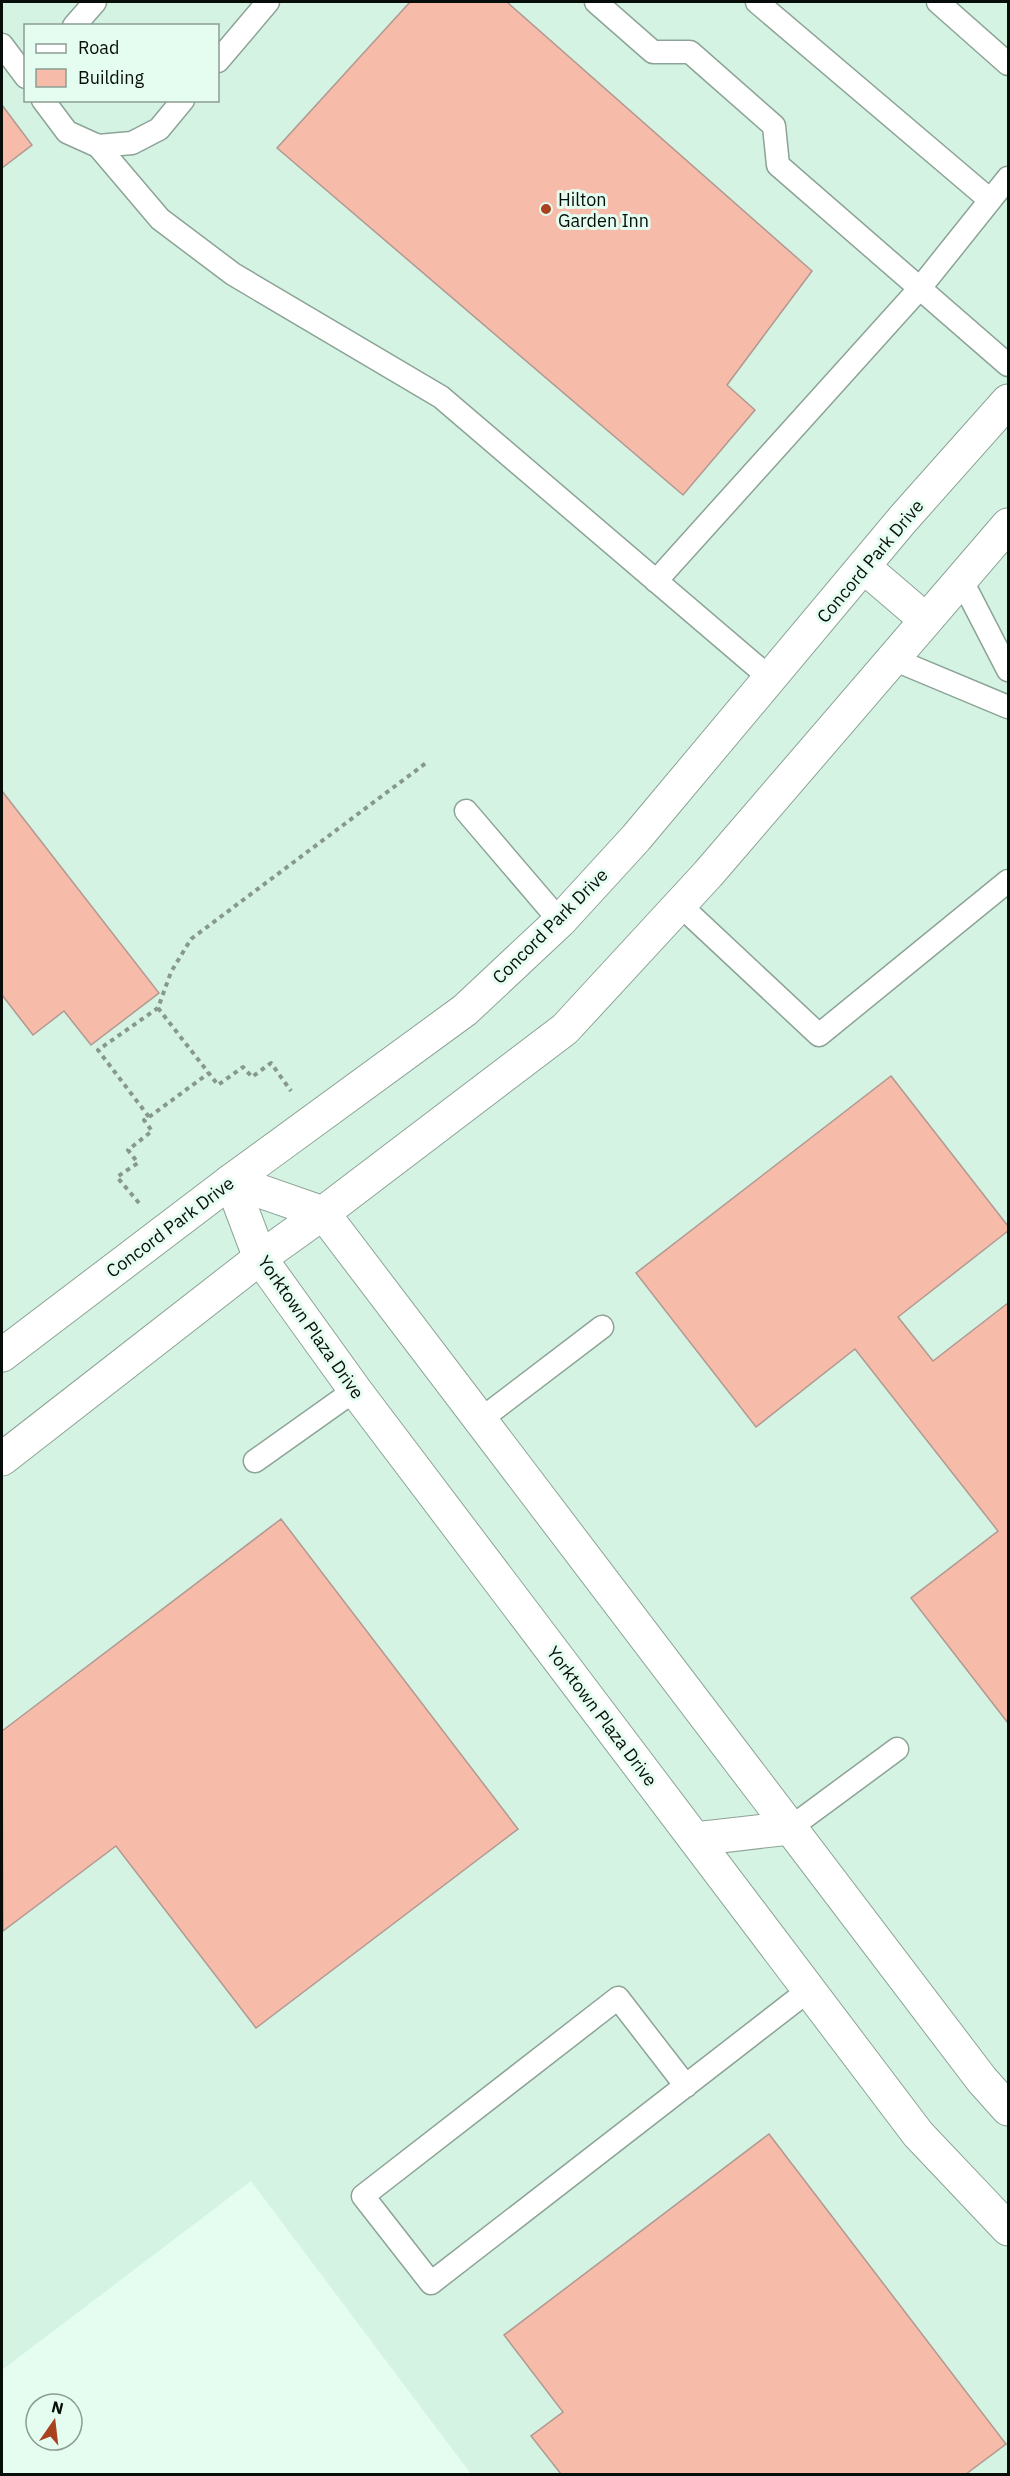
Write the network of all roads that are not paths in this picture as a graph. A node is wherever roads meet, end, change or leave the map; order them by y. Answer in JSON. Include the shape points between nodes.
{"nodes":[{"id":1,"x":95,"y":2,"type":"edge"},
{"id":2,"x":268,"y":2,"type":"edge"},
{"id":3,"x":596,"y":2,"type":"edge"},
{"id":4,"x":758,"y":2,"type":"edge"},
{"id":5,"x":938,"y":2,"type":"edge"},
{"id":6,"x":76,"y":24,"type":"edge"},
{"id":7,"x":2,"y":45,"type":"edge"},
{"id":8,"x":219,"y":60,"type":"edge"},
{"id":9,"x":1008,"y":64,"type":"edge"},
{"id":10,"x":24,"y":74,"type":"edge"},
{"id":11,"x":44,"y":102,"type":"edge"},
{"id":12,"x":181,"y":102,"type":"edge"},
{"id":13,"x":98,"y":146,"type":"junction"},
{"id":14,"x":1008,"y":178,"type":"edge"},
{"id":15,"x":990,"y":200,"type":"junction"},
{"id":16,"x":920,"y":288,"type":"junction"},
{"id":17,"x":1008,"y":365,"type":"edge"},
{"id":18,"x":1008,"y":401,"type":"edge"},
{"id":19,"x":1008,"y":525,"type":"edge"},
{"id":20,"x":864,"y":567,"type":"junction"},
{"id":21,"x":961,"y":579,"type":"junction"},
{"id":22,"x":656,"y":581,"type":"junction"},
{"id":23,"x":926,"y":620,"type":"junction"},
{"id":24,"x":893,"y":659,"type":"junction"},
{"id":25,"x":1008,"y":670,"type":"edge"},
{"id":26,"x":771,"y":679,"type":"junction"},
{"id":27,"x":1008,"y":707,"type":"edge"},
{"id":28,"x":466,"y":811,"type":"dead end"},
{"id":29,"x":1008,"y":881,"type":"edge"},
{"id":30,"x":680,"y":904,"type":"junction"},
{"id":31,"x":560,"y":921,"type":"junction"},
{"id":32,"x":231,"y":1181,"type":"junction"},
{"id":33,"x":322,"y":1214,"type":"junction"},
{"id":34,"x":260,"y":1258,"type":"junction"},
{"id":35,"x":602,"y":1327,"type":"dead end"},
{"id":36,"x":2,"y":1354,"type":"edge"},
{"id":37,"x":354,"y":1390,"type":"junction"},
{"id":38,"x":480,"y":1420,"type":"junction"},
{"id":39,"x":2,"y":1459,"type":"edge"},
{"id":40,"x":255,"y":1461,"type":"dead end"},
{"id":41,"x":897,"y":1749,"type":"dead end"},
{"id":42,"x":790,"y":1828,"type":"junction"},
{"id":43,"x":695,"y":1839,"type":"junction"},
{"id":44,"x":809,"y":1990,"type":"junction"},
{"id":45,"x":686,"y":2086,"type":"junction"},
{"id":46,"x":1008,"y":2109,"type":"edge"},
{"id":47,"x":1008,"y":2229,"type":"edge"}],
"edges":[{"from":1,"to":6,"type":"lane"},
{"from":2,"to":8,"type":"lane"},
{"from":3,"to":16,"type":"lane","via":[[654,52],[690,52],[774,126],[778,165]]},
{"from":4,"to":15,"type":"lane"},
{"from":5,"to":9,"type":"lane"},
{"from":7,"to":10,"type":"lane"},
{"from":11,"to":13,"type":"lane","via":[[67,132]]},
{"from":12,"to":13,"type":"lane","via":[[159,129],[132,143]]},
{"from":13,"to":22,"type":"lane","via":[[160,219],[234,274],[441,397]]},
{"from":14,"to":15,"type":"lane"},
{"from":15,"to":16,"type":"lane"},
{"from":16,"to":17,"type":"lane"},
{"from":16,"to":22,"type":"lane"},
{"from":18,"to":20,"type":"street","name":"Concord Park Drive"},
{"from":19,"to":21,"type":"street"},
{"from":20,"to":23,"type":"street"},
{"from":20,"to":26,"type":"street","name":"Concord Park Drive"},
{"from":21,"to":23,"type":"street"},
{"from":21,"to":25,"type":"lane"},
{"from":22,"to":26,"type":"lane"},
{"from":23,"to":24,"type":"street"},
{"from":24,"to":27,"type":"lane"},
{"from":24,"to":30,"type":"street"},
{"from":26,"to":31,"type":"street","name":"Concord Park Drive"},
{"from":28,"to":31,"type":"lane"},
{"from":29,"to":30,"type":"lane","via":[[819,1035]]},
{"from":30,"to":33,"type":"street","via":[[565,1029]]},
{"from":31,"to":32,"type":"street","name":"Concord Park Drive","via":[[465,1010]]},
{"from":32,"to":33,"type":"street"},
{"from":32,"to":34,"type":"street","name":"Yorktown Plaza Drive"},
{"from":32,"to":36,"type":"street","name":"Concord Park Drive"},
{"from":33,"to":34,"type":"street"},
{"from":33,"to":38,"type":"street"},
{"from":34,"to":37,"type":"street","name":"Yorktown Plaza Drive"},
{"from":34,"to":39,"type":"street"},
{"from":35,"to":38,"type":"lane"},
{"from":37,"to":40,"type":"lane"},
{"from":37,"to":43,"type":"street","name":"Yorktown Plaza Drive"},
{"from":38,"to":42,"type":"street"},
{"from":41,"to":42,"type":"lane"},
{"from":42,"to":43,"type":"street"},
{"from":42,"to":46,"type":"street"},
{"from":43,"to":44,"type":"street","name":"Yorktown Plaza Drive"},
{"from":44,"to":45,"type":"lane"},
{"from":44,"to":47,"type":"street","name":"Yorktown Plaza Drive","via":[[918,2134]]},
{"from":45,"to":45,"type":"lane","via":[[431,2283],[363,2196],[618,1998]]}]}
